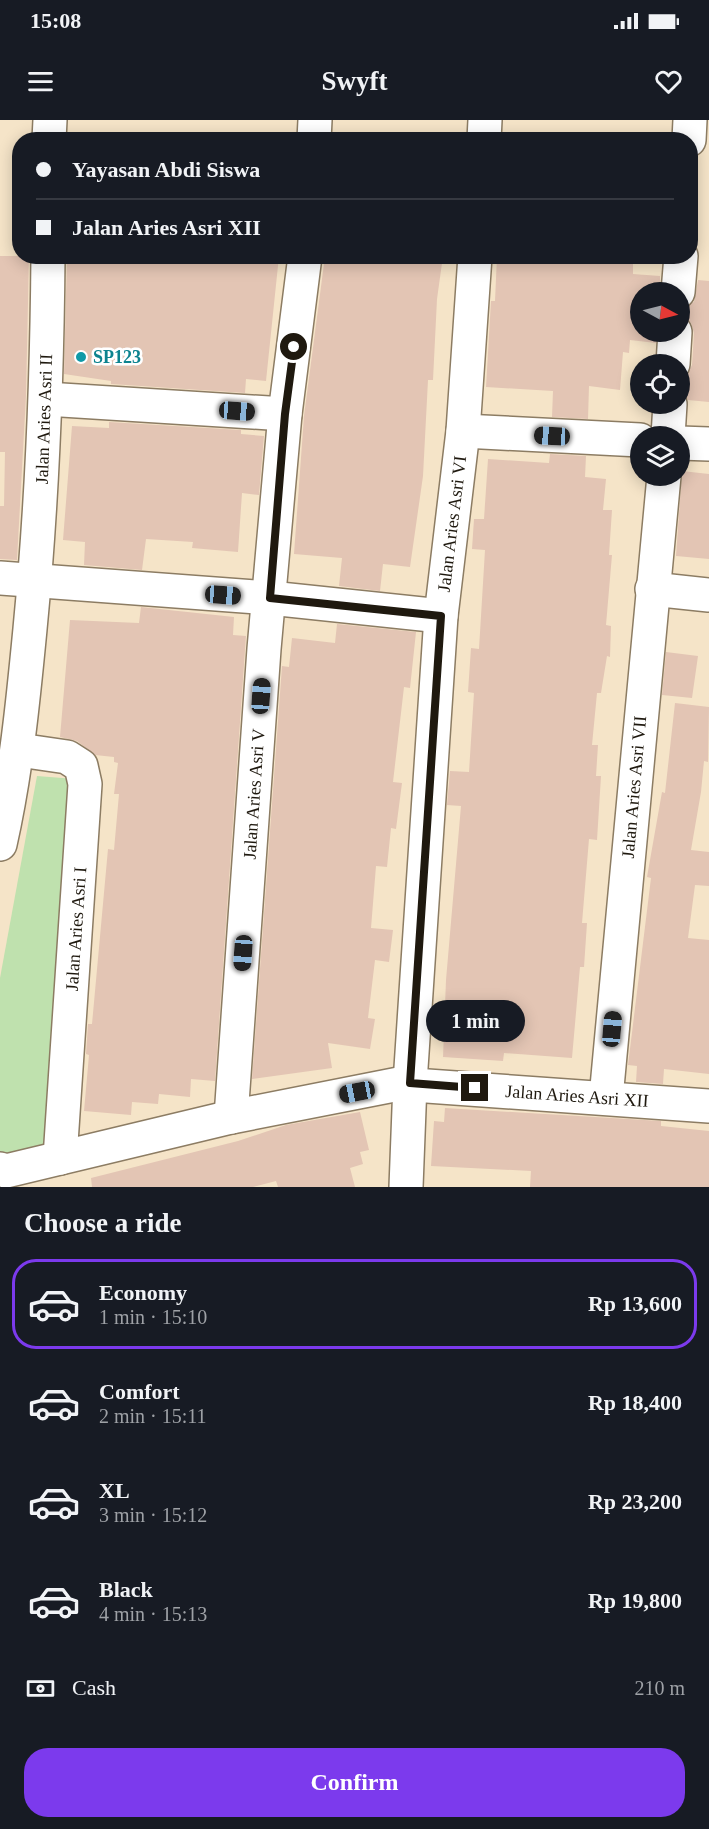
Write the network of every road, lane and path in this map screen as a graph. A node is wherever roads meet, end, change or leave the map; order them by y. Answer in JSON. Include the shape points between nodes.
{"nodes":[{"id":1,"x":48,"y":264,"type":"edge"},
{"id":2,"x":304,"y":264,"type":"edge"},
{"id":3,"x":475,"y":264,"type":"edge"},
{"id":4,"x":680,"y":264,"type":"edge"},
{"id":5,"x":679,"y":282,"type":"edge"},
{"id":6,"x":46,"y":399,"type":"junction"},
{"id":7,"x":285,"y":414,"type":"junction"},
{"id":8,"x":463,"y":431,"type":"junction"},
{"id":9,"x":630,"y":439,"type":"edge"},
{"id":10,"x":690,"y":443,"type":"edge"},
{"id":11,"x":709,"y":444,"type":"edge"},
{"id":12,"x":663,"y":486,"type":"edge"},
{"id":13,"x":0,"y":578,"type":"edge"},
{"id":14,"x":35,"y":581,"type":"junction"},
{"id":15,"x":652,"y":589,"type":"junction"},
{"id":16,"x":709,"y":594,"type":"edge"},
{"id":17,"x":270,"y":598,"type":"junction"},
{"id":18,"x":441,"y":616,"type":"junction"},
{"id":19,"x":19,"y":750,"type":"junction"},
{"id":20,"x":0,"y":844,"type":"edge"},
{"id":21,"x":410,"y":1083,"type":"junction"},
{"id":22,"x":606,"y":1098,"type":"junction"},
{"id":23,"x":709,"y":1106,"type":"edge"},
{"id":24,"x":231,"y":1117,"type":"junction"},
{"id":25,"x":60,"y":1158,"type":"junction"},
{"id":26,"x":0,"y":1168,"type":"edge"},
{"id":27,"x":406,"y":1187,"type":"edge"}],
"edges":[{"from":1,"to":6,"type":"street","name":"Jalan Aries Asri II"},
{"from":2,"to":7,"type":"street","name":"Jalan Aries Asri V"},
{"from":3,"to":8,"type":"street","name":"Jalan Aries Asri VI"},
{"from":4,"to":5,"type":"street"},
{"from":6,"to":7,"type":"street"},
{"from":6,"to":14,"type":"street","name":"Jalan Aries Asri II"},
{"from":7,"to":17,"type":"street","name":"Jalan Aries Asri V"},
{"from":8,"to":9,"type":"street"},
{"from":8,"to":18,"type":"street","name":"Jalan Aries Asri VI"},
{"from":10,"to":11,"type":"street"},
{"from":12,"to":15,"type":"street","name":"Jalan Aries Asri VII"},
{"from":13,"to":14,"type":"street"},
{"from":14,"to":17,"type":"street"},
{"from":14,"to":19,"type":"street"},
{"from":15,"to":16,"type":"street"},
{"from":15,"to":22,"type":"street","name":"Jalan Aries Asri VII"},
{"from":17,"to":18,"type":"street"},
{"from":17,"to":24,"type":"street","name":"Jalan Aries Asri V"},
{"from":18,"to":21,"type":"street","name":"Jalan Aries Asri VI"},
{"from":19,"to":20,"type":"street"},
{"from":19,"to":25,"type":"street","name":"Jalan Aries Asri I","via":[[67,758],[81,766],[86,784]]},
{"from":21,"to":22,"type":"street","name":"Jalan Aries Asri XII"},
{"from":21,"to":24,"type":"street"},
{"from":21,"to":27,"type":"street","name":"Jalan Aries Asri VI"},
{"from":22,"to":23,"type":"street","name":"Jalan Aries Asri XII"},
{"from":24,"to":25,"type":"street"},
{"from":25,"to":26,"type":"street","via":[[6,1171]]}]}
